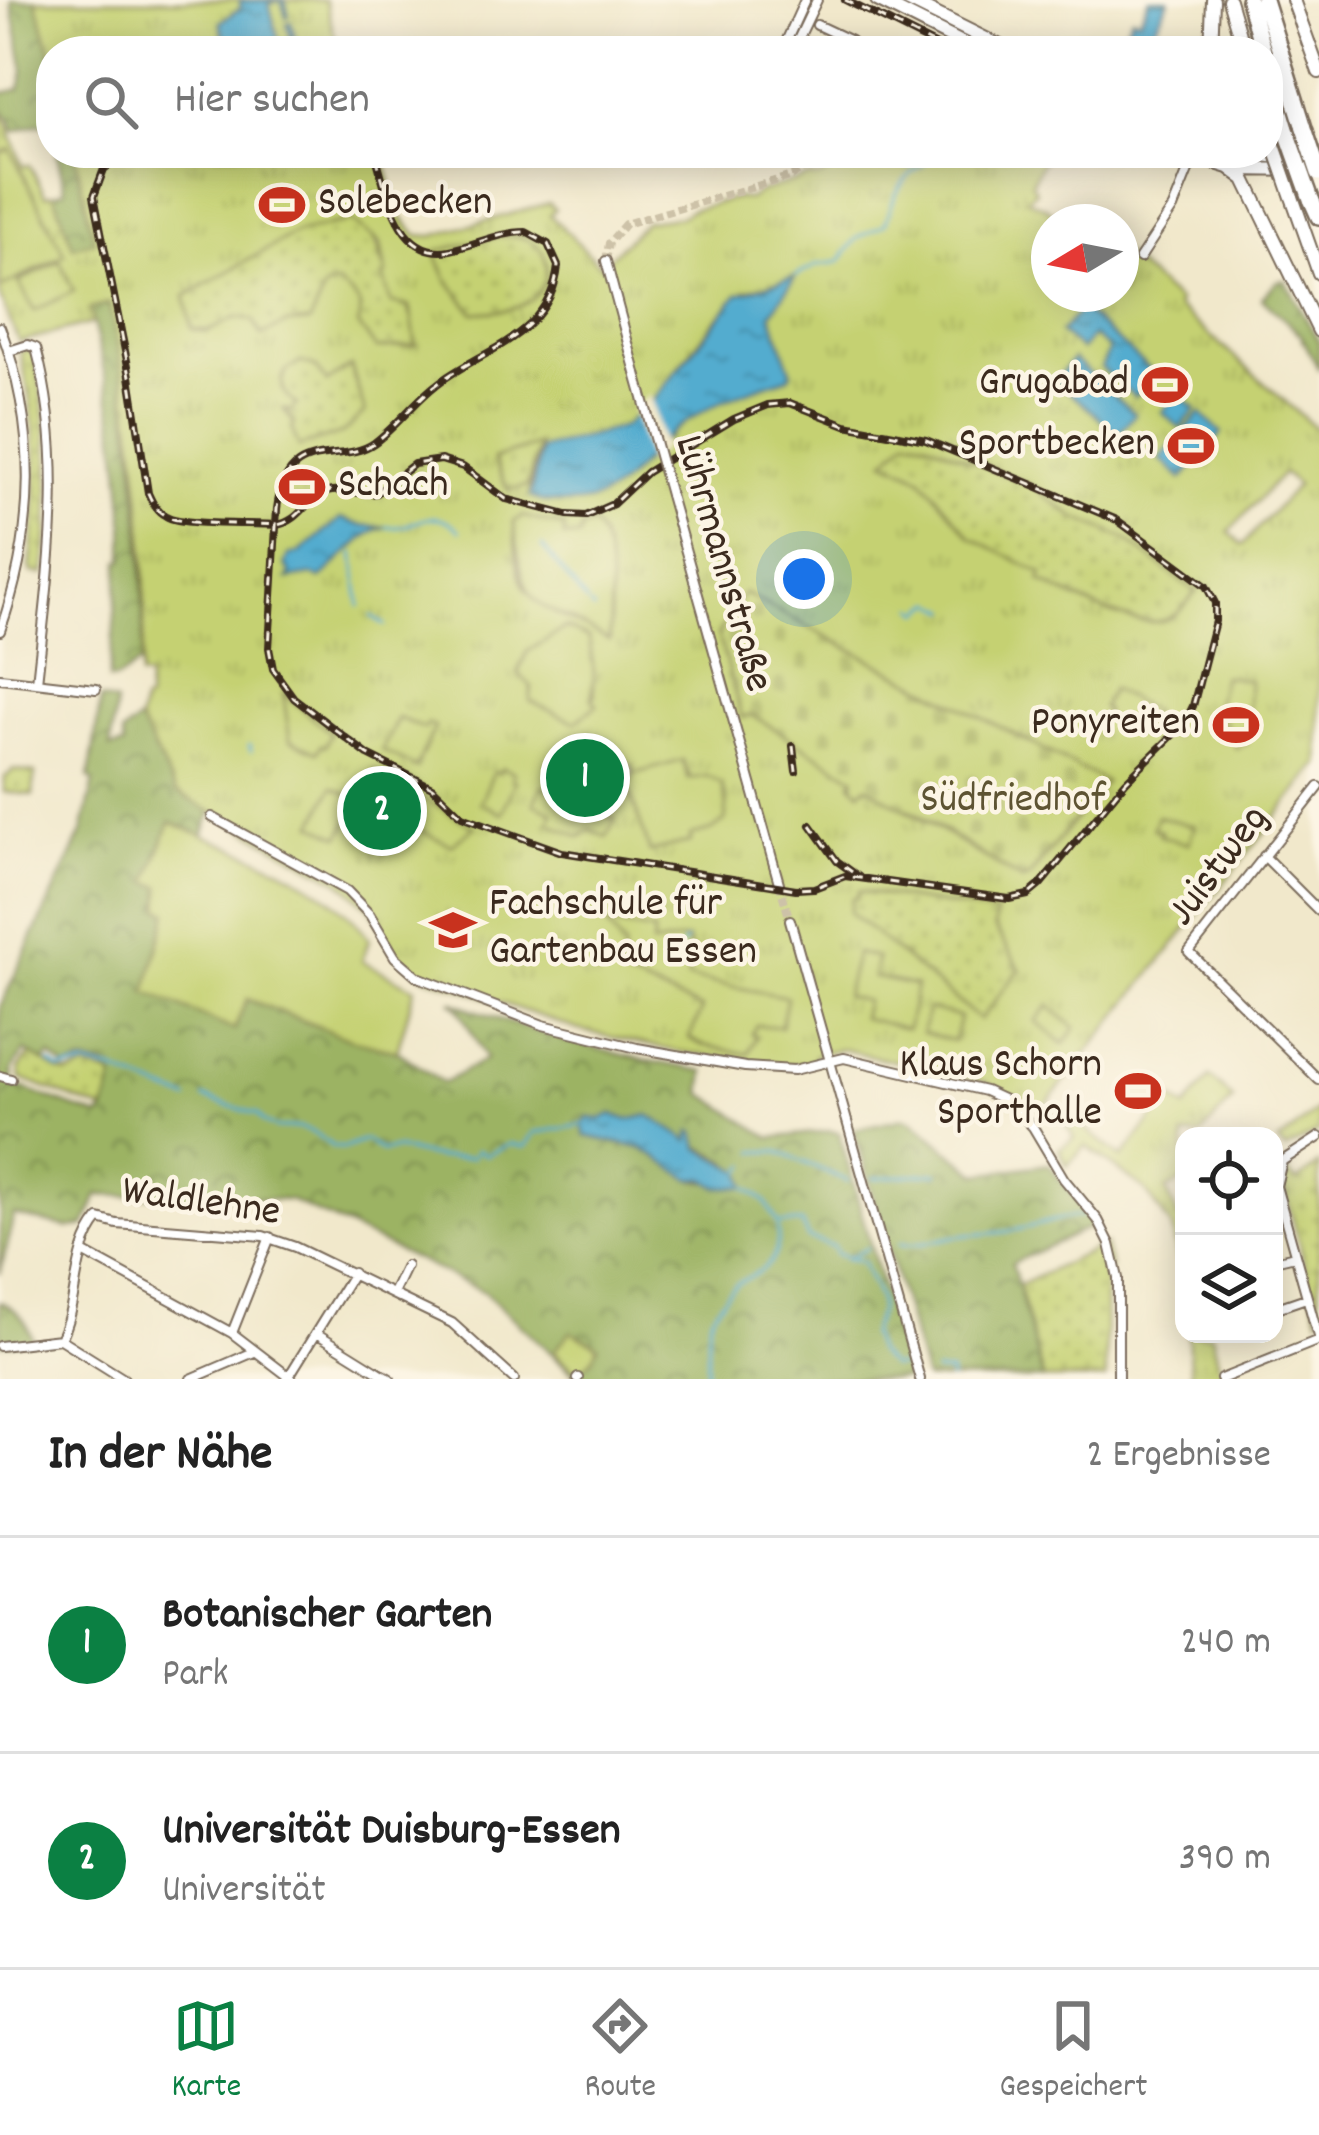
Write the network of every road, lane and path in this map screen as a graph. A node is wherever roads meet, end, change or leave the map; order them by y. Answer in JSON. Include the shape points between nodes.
{"nodes":[{"id":1,"x":805,"y":0,"type":"edge"},
{"id":2,"x":817,"y":0,"type":"edge"},
{"id":3,"x":877,"y":0,"type":"edge"},
{"id":4,"x":907,"y":0,"type":"edge"},
{"id":5,"x":1213,"y":0,"type":"edge"},
{"id":6,"x":1228,"y":0,"type":"edge"},
{"id":7,"x":1249,"y":0,"type":"edge"},
{"id":8,"x":1264,"y":0,"type":"edge"},
{"id":9,"x":1293,"y":0,"type":"edge"},
{"id":10,"x":817,"y":26,"type":"dead end"},
{"id":11,"x":789,"y":36,"type":"edge"},
{"id":12,"x":800,"y":36,"type":"edge"},
{"id":13,"x":840,"y":36,"type":"edge"},
{"id":14,"x":948,"y":36,"type":"edge"},
{"id":15,"x":980,"y":36,"type":"edge"},
{"id":16,"x":1212,"y":36,"type":"edge"},
{"id":17,"x":1239,"y":36,"type":"edge"},
{"id":18,"x":1259,"y":36,"type":"edge"},
{"id":19,"x":1269,"y":36,"type":"edge"},
{"id":20,"x":1319,"y":72,"type":"edge"},
{"id":21,"x":1283,"y":130,"type":"edge"},
{"id":22,"x":1283,"y":131,"type":"edge"},
{"id":23,"x":1283,"y":136,"type":"edge"},
{"id":24,"x":1283,"y":160,"type":"edge"},
{"id":25,"x":1319,"y":166,"type":"edge"},
{"id":26,"x":1186,"y":168,"type":"edge"},
{"id":27,"x":1232,"y":169,"type":"joint"},
{"id":28,"x":1319,"y":217,"type":"edge"},
{"id":29,"x":1140,"y":258,"type":"dead end"},
{"id":30,"x":606,"y":261,"type":"dead end"},
{"id":31,"x":1319,"y":273,"type":"edge"},
{"id":32,"x":0,"y":327,"type":"edge"},
{"id":33,"x":1319,"y":331,"type":"edge"},
{"id":34,"x":8,"y":350,"type":"junction"},
{"id":35,"x":0,"y":631,"type":"edge"},
{"id":36,"x":0,"y":678,"type":"edge"},
{"id":37,"x":38,"y":682,"type":"junction"},
{"id":38,"x":96,"y":689,"type":"dead end"},
{"id":39,"x":1319,"y":788,"type":"edge"},
{"id":40,"x":212,"y":817,"type":"dead end"},
{"id":41,"x":1264,"y":856,"type":"junction"},
{"id":42,"x":779,"y":883,"type":"tunnel mouth"},
{"id":43,"x":1319,"y":911,"type":"edge"},
{"id":44,"x":790,"y":920,"type":"tunnel mouth"},
{"id":45,"x":829,"y":1062,"type":"junction"},
{"id":46,"x":1319,"y":1080,"type":"edge"},
{"id":47,"x":1319,"y":1137,"type":"edge"},
{"id":48,"x":1283,"y":1162,"type":"edge"},
{"id":49,"x":1283,"y":1227,"type":"edge"},
{"id":50,"x":270,"y":1237,"type":"junction"},
{"id":51,"x":83,"y":1252,"type":"junction"},
{"id":52,"x":1294,"y":1256,"type":"junction"},
{"id":53,"x":1283,"y":1259,"type":"edge"},
{"id":54,"x":406,"y":1266,"type":"dead end"},
{"id":55,"x":353,"y":1274,"type":"junction"},
{"id":56,"x":393,"y":1294,"type":"junction"},
{"id":57,"x":1306,"y":1298,"type":"junction"},
{"id":58,"x":1283,"y":1306,"type":"edge"},
{"id":59,"x":232,"y":1333,"type":"junction"},
{"id":60,"x":316,"y":1334,"type":"junction"},
{"id":61,"x":60,"y":1339,"type":"junction"},
{"id":62,"x":243,"y":1342,"type":"junction"},
{"id":63,"x":0,"y":1346,"type":"edge"},
{"id":64,"x":255,"y":1351,"type":"junction"},
{"id":65,"x":233,"y":1360,"type":"junction"},
{"id":66,"x":291,"y":1378,"type":"edge"},
{"id":67,"x":124,"y":1379,"type":"edge"},
{"id":68,"x":191,"y":1379,"type":"edge"},
{"id":69,"x":391,"y":1379,"type":"edge"},
{"id":70,"x":514,"y":1379,"type":"edge"},
{"id":71,"x":920,"y":1379,"type":"edge"},
{"id":72,"x":1118,"y":1379,"type":"edge"},
{"id":73,"x":1220,"y":1379,"type":"edge"}],
"edges":[{"from":1,"to":11,"type":"street"},
{"from":2,"to":12,"type":"street"},
{"from":3,"to":14,"type":"main road"},
{"from":4,"to":15,"type":"main road"},
{"from":5,"to":16,"type":"main road"},
{"from":6,"to":17,"type":"main road"},
{"from":7,"to":18,"type":"highway"},
{"from":8,"to":19,"type":"highway"},
{"from":9,"to":20,"type":"main road"},
{"from":10,"to":13,"type":"street"},
{"from":21,"to":25,"type":"highway","bridge":true},
{"from":22,"to":28,"type":"highway","bridge":true},
{"from":23,"to":31,"type":"main road","bridge":true,"via":[[1292,197]]},
{"from":24,"to":25,"type":"main road"},
{"from":25,"to":27,"type":"main road"},
{"from":26,"to":29,"type":"street","via":[[1173,208]]},
{"from":27,"to":33,"type":"main road","via":[[1250,188]]},
{"from":30,"to":42,"type":"street","name":"Lührmannstraße","bridge":true},
{"from":32,"to":34,"type":"street"},
{"from":34,"to":35,"type":"street","via":[[29,487],[20,568]]},
{"from":34,"to":37,"type":"street","via":[[35,348],[50,410],[51,547]]},
{"from":36,"to":37,"type":"street"},
{"from":37,"to":38,"type":"street"},
{"from":39,"to":41,"type":"street","name":"Juistweg"},
{"from":40,"to":45,"type":"street","via":[[339,885],[404,967],[456,993],[543,1024],[700,1060],[784,1071]]},
{"from":41,"to":43,"type":"street"},
{"from":41,"to":46,"type":"street","name":"Juistweg","via":[[1190,956]]},
{"from":44,"to":45,"type":"street"},
{"from":45,"to":71,"type":"street"},
{"from":45,"to":72,"type":"street","via":[[844,1058],[985,1091],[1023,1114],[1111,1244]]},
{"from":47,"to":48,"type":"street"},
{"from":49,"to":52,"type":"street"},
{"from":50,"to":51,"type":"street","name":"Waldlehne","via":[[99,1219]]},
{"from":50,"to":55,"type":"street","name":"Waldlehne"},
{"from":50,"to":59,"type":"street"},
{"from":51,"to":59,"type":"street"},
{"from":51,"to":61,"type":"street"},
{"from":52,"to":53,"type":"street"},
{"from":52,"to":57,"type":"street"},
{"from":54,"to":56,"type":"street"},
{"from":55,"to":56,"type":"street","name":"Waldlehne"},
{"from":55,"to":60,"type":"street"},
{"from":56,"to":70,"type":"street","name":"Waldlehne","via":[[452,1323]]},
{"from":57,"to":58,"type":"street"},
{"from":57,"to":73,"type":"street","via":[[1319,1340]]},
{"from":59,"to":62,"type":"street"},
{"from":60,"to":66,"type":"street"},
{"from":60,"to":69,"type":"street"},
{"from":61,"to":63,"type":"street"},
{"from":61,"to":67,"type":"street"},
{"from":62,"to":64,"type":"street"},
{"from":62,"to":65,"type":"street"},
{"from":64,"to":65,"type":"street"},
{"from":64,"to":66,"type":"street"},
{"from":65,"to":68,"type":"street"}]}
